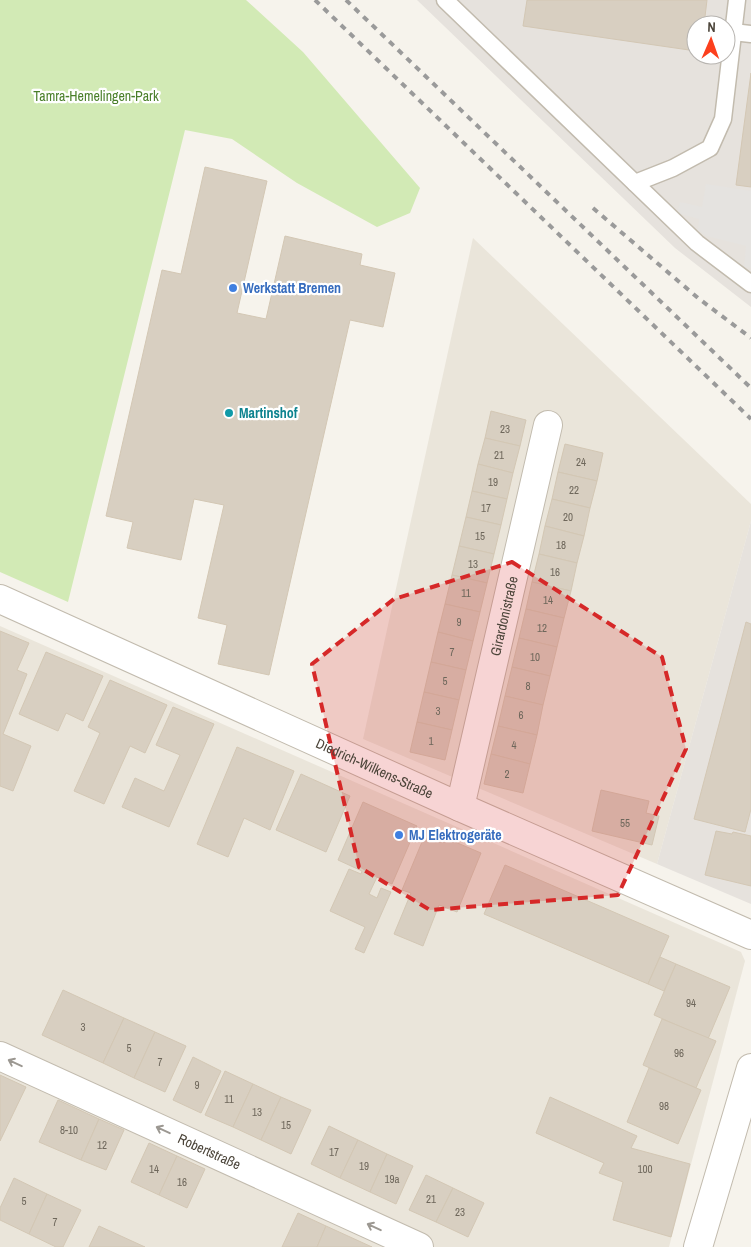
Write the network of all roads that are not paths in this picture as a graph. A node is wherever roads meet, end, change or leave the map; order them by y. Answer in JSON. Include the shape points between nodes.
{"nodes":[{"id":1,"x":445,"y":0,"type":"edge"},
{"id":2,"x":737,"y":0,"type":"edge"},
{"id":3,"x":735,"y":15,"type":"edge"},
{"id":4,"x":736,"y":32,"type":"edge"},
{"id":5,"x":751,"y":34,"type":"edge"},
{"id":6,"x":729,"y":65,"type":"edge"},
{"id":7,"x":635,"y":183,"type":"junction"},
{"id":8,"x":751,"y":284,"type":"edge"},
{"id":9,"x":548,"y":425,"type":"dead end"},
{"id":10,"x":0,"y":599,"type":"edge"},
{"id":11,"x":460,"y":807,"type":"junction"},
{"id":12,"x":751,"y":935,"type":"edge"},
{"id":13,"x":0,"y":1056,"type":"edge"},
{"id":14,"x":751,"y":1068,"type":"edge"},
{"id":15,"x":419,"y":1247,"type":"edge"},
{"id":16,"x":698,"y":1247,"type":"edge"}],
"edges":[{"from":1,"to":7,"type":"lane"},
{"from":2,"to":3,"type":"lane"},
{"from":4,"to":5,"type":"lane"},
{"from":6,"to":7,"type":"lane","via":[[722,119],[710,148]]},
{"from":7,"to":8,"type":"lane","via":[[697,243]]},
{"from":9,"to":11,"type":"street","name":"Girardonistraße"},
{"from":10,"to":11,"type":"street","name":"Diedrich-Wilkens-Straße"},
{"from":11,"to":12,"type":"street","name":"Diedrich-Wilkens-Straße"},
{"from":15,"to":13,"type":"street","name":"Robertstraße","one_way":true},
{"from":14,"to":16,"type":"street"}]}
